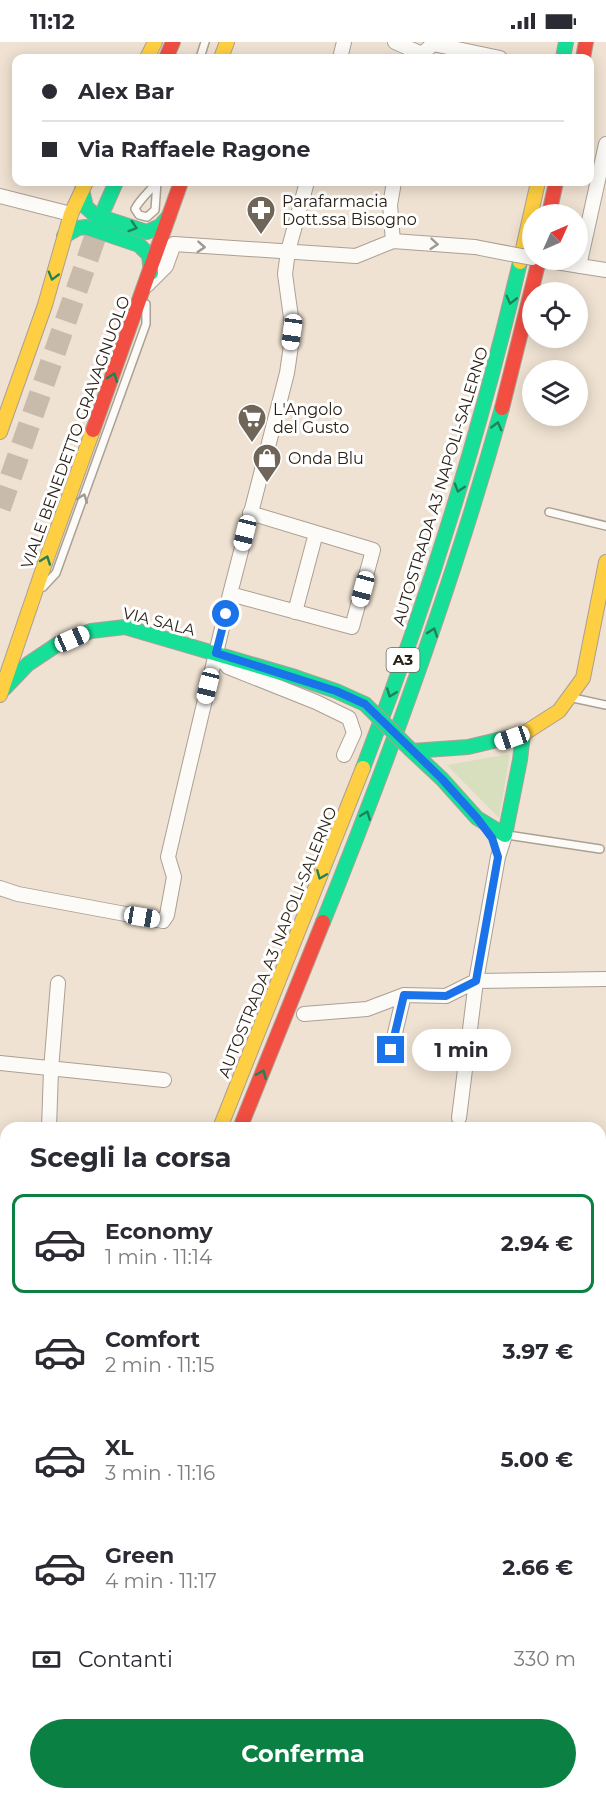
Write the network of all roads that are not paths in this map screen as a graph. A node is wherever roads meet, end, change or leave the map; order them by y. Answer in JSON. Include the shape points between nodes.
{"nodes":[{"id":1,"x":395,"y":42,"type":"edge"},
{"id":2,"x":418,"y":54,"type":"edge"},
{"id":3,"x":424,"y":54,"type":"edge"},
{"id":4,"x":481,"y":54,"type":"edge"},
{"id":5,"x":606,"y":144,"type":"edge"},
{"id":6,"x":84,"y":186,"type":"edge"},
{"id":7,"x":114,"y":186,"type":"edge"},
{"id":8,"x":154,"y":186,"type":"edge"},
{"id":9,"x":157,"y":186,"type":"edge"},
{"id":10,"x":180,"y":186,"type":"edge"},
{"id":11,"x":307,"y":186,"type":"edge"},
{"id":12,"x":393,"y":186,"type":"edge"},
{"id":13,"x":537,"y":186,"type":"edge"},
{"id":14,"x":555,"y":186,"type":"edge"},
{"id":15,"x":0,"y":196,"type":"edge"},
{"id":16,"x":551,"y":204,"type":"edge"},
{"id":17,"x":105,"y":207,"type":"tunnel mouth"},
{"id":18,"x":71,"y":214,"type":"junction"},
{"id":19,"x":170,"y":214,"type":"junction"},
{"id":20,"x":588,"y":225,"type":"edge"},
{"id":21,"x":64,"y":236,"type":"junction"},
{"id":22,"x":393,"y":241,"type":"junction"},
{"id":23,"x":288,"y":251,"type":"junction"},
{"id":24,"x":522,"y":256,"type":"edge"},
{"id":25,"x":588,"y":267,"type":"edge"},
{"id":26,"x":538,"y":270,"type":"edge"},
{"id":27,"x":606,"y":270,"type":"edge"},
{"id":28,"x":148,"y":279,"type":"junction"},
{"id":29,"x":0,"y":432,"type":"edge"},
{"id":30,"x":549,"y":512,"type":"dead end"},
{"id":31,"x":250,"y":513,"type":"junction"},
{"id":32,"x":606,"y":526,"type":"edge"},
{"id":33,"x":315,"y":533,"type":"junction"},
{"id":34,"x":606,"y":562,"type":"edge"},
{"id":35,"x":230,"y":594,"type":"junction"},
{"id":36,"x":295,"y":612,"type":"junction"},
{"id":37,"x":22,"y":623,"type":"junction"},
{"id":38,"x":52,"y":649,"type":"junction"},
{"id":39,"x":216,"y":653,"type":"junction"},
{"id":40,"x":0,"y":694,"type":"edge"},
{"id":41,"x":571,"y":697,"type":"junction"},
{"id":42,"x":606,"y":705,"type":"edge"},
{"id":43,"x":523,"y":734,"type":"junction"},
{"id":44,"x":412,"y":751,"type":"junction"},
{"id":45,"x":344,"y":755,"type":"dead end"},
{"id":46,"x":477,"y":818,"type":"junction"},
{"id":47,"x":505,"y":835,"type":"junction"},
{"id":48,"x":600,"y":849,"type":"dead end"},
{"id":49,"x":498,"y":857,"type":"junction"},
{"id":50,"x":0,"y":888,"type":"edge"},
{"id":51,"x":606,"y":979,"type":"edge"},
{"id":52,"x":476,"y":981,"type":"junction"},
{"id":53,"x":58,"y":983,"type":"dead end"},
{"id":54,"x":404,"y":995,"type":"junction"},
{"id":55,"x":304,"y":1014,"type":"dead end"},
{"id":56,"x":391,"y":1050,"type":"dead end"},
{"id":57,"x":0,"y":1063,"type":"edge"},
{"id":58,"x":51,"y":1070,"type":"junction"},
{"id":59,"x":164,"y":1080,"type":"dead end"},
{"id":60,"x":459,"y":1118,"type":"dead end"},
{"id":61,"x":49,"y":1122,"type":"edge"},
{"id":62,"x":222,"y":1122,"type":"edge"},
{"id":63,"x":242,"y":1122,"type":"edge"}],
"edges":[{"from":1,"to":2,"type":"street"},
{"from":3,"to":4,"type":"street","via":[[432,44]]},
{"from":5,"to":20,"type":"street"},
{"from":6,"to":18,"type":"main road"},
{"from":6,"to":19,"type":"main road","one_way":true,"via":[[86,207],[95,214],[147,232],[162,225]]},
{"from":7,"to":17,"type":"main road"},
{"from":8,"to":9,"type":"lane","via":[[137,204],[139,214],[147,217],[155,210]]},
{"from":10,"to":19,"type":"main road","name":"VIALE BENEDETTO GRAVAGNUOLO"},
{"from":11,"to":23,"type":"street"},
{"from":12,"to":22,"type":"street","via":[[390,205]]},
{"from":13,"to":62,"type":"main road","name":"AUTOSTRADA A3 NAPOLI-SALERNO","number":"A3","one_way":true,"via":[[481,413],[417,621],[350,803]]},
{"from":14,"to":16,"type":"main road"},
{"from":15,"to":18,"type":"street"},
{"from":18,"to":21,"type":"main road"},
{"from":19,"to":28,"type":"main road","name":"VIALE BENEDETTO GRAVAGNUOLO"},
{"from":21,"to":28,"type":"main road","via":[[86,227],[139,245],[148,255]]},
{"from":21,"to":29,"type":"main road","one_way":true,"via":[[32,345]]},
{"from":22,"to":23,"type":"street","via":[[356,256]]},
{"from":22,"to":24,"type":"street","one_way":true,"bridge":true,"via":[[475,247]]},
{"from":28,"to":23,"type":"street","one_way":true,"via":[[166,266],[174,244]]},
{"from":23,"to":31,"type":"street","via":[[285,274],[292,332],[286,373]]},
{"from":25,"to":27,"type":"street"},
{"from":63,"to":26,"type":"main road","number":"A3","one_way":true,"via":[[365,816],[432,635],[480,488]]},
{"from":37,"to":28,"type":"main road","name":"VIALE BENEDETTO GRAVAGNUOLO","one_way":true},
{"from":30,"to":32,"type":"lane"},
{"from":31,"to":33,"type":"street"},
{"from":31,"to":35,"type":"street"},
{"from":33,"to":36,"type":"street"},
{"from":33,"to":36,"type":"street","via":[[373,550],[352,627]]},
{"from":34,"to":41,"type":"main road","via":[[583,678]]},
{"from":35,"to":36,"type":"street"},
{"from":35,"to":39,"type":"street"},
{"from":37,"to":38,"type":"main road","via":[[26,637]]},
{"from":37,"to":40,"type":"main road","name":"VIALE BENEDETTO GRAVAGNUOLO"},
{"from":38,"to":39,"type":"main road","name":"VIA SALA","via":[[88,632],[126,627]]},
{"from":38,"to":40,"type":"main road","name":"VIA SALA","via":[[17,675]]},
{"from":39,"to":44,"type":"main road","name":"VIA SALA","bridge":true,"via":[[365,704]]},
{"from":39,"to":45,"type":"street","via":[[228,667],[349,718],[354,733]]},
{"from":39,"to":50,"type":"street","via":[[168,857],[174,877],[167,915],[162,921]]},
{"from":41,"to":42,"type":"lane"},
{"from":41,"to":43,"type":"main road","via":[[559,711]]},
{"from":43,"to":44,"type":"main road","via":[[454,749]]},
{"from":43,"to":47,"type":"main road"},
{"from":44,"to":46,"type":"main road"},
{"from":46,"to":47,"type":"main road"},
{"from":46,"to":49,"type":"street","via":[[492,838]]},
{"from":47,"to":48,"type":"lane"},
{"from":47,"to":49,"type":"street"},
{"from":49,"to":52,"type":"street"},
{"from":51,"to":52,"type":"street"},
{"from":52,"to":54,"type":"street","via":[[446,996]]},
{"from":52,"to":60,"type":"street"},
{"from":53,"to":58,"type":"street"},
{"from":54,"to":55,"type":"street","via":[[367,1009]]},
{"from":54,"to":56,"type":"street"},
{"from":57,"to":58,"type":"street"},
{"from":58,"to":59,"type":"street"},
{"from":58,"to":61,"type":"street"}]}
